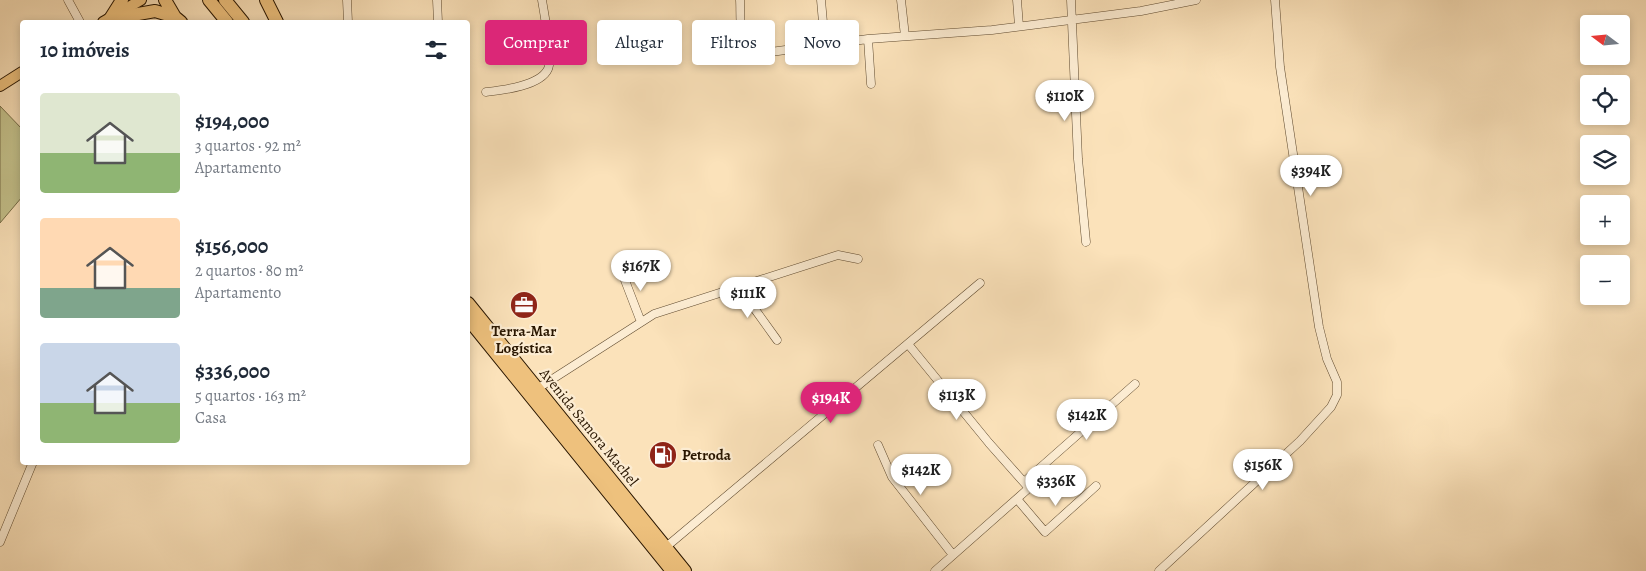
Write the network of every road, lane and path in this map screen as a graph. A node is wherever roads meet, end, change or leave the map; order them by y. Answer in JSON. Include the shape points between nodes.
{"nodes":[{"id":1,"x":68,"y":0,"type":"edge"},
{"id":2,"x":122,"y":0,"type":"edge"},
{"id":3,"x":141,"y":0,"type":"edge"},
{"id":4,"x":165,"y":0,"type":"edge"},
{"id":5,"x":209,"y":0,"type":"edge"},
{"id":6,"x":225,"y":0,"type":"edge"},
{"id":7,"x":266,"y":0,"type":"edge"},
{"id":8,"x":347,"y":0,"type":"edge"},
{"id":9,"x":437,"y":0,"type":"edge"},
{"id":10,"x":542,"y":0,"type":"edge"},
{"id":11,"x":740,"y":0,"type":"edge"},
{"id":12,"x":821,"y":0,"type":"edge"},
{"id":13,"x":902,"y":0,"type":"edge"},
{"id":14,"x":1017,"y":0,"type":"edge"},
{"id":15,"x":1071,"y":0,"type":"edge"},
{"id":16,"x":1196,"y":0,"type":"edge"},
{"id":17,"x":1276,"y":0,"type":"edge"},
{"id":18,"x":79,"y":20,"type":"edge"},
{"id":19,"x":107,"y":20,"type":"edge"},
{"id":20,"x":108,"y":20,"type":"edge"},
{"id":21,"x":111,"y":20,"type":"edge"},
{"id":22,"x":178,"y":20,"type":"edge"},
{"id":23,"x":225,"y":20,"type":"edge"},
{"id":24,"x":241,"y":20,"type":"edge"},
{"id":25,"x":276,"y":20,"type":"edge"},
{"id":26,"x":348,"y":20,"type":"edge"},
{"id":27,"x":438,"y":20,"type":"edge"},
{"id":28,"x":823,"y":20,"type":"edge"},
{"id":29,"x":1073,"y":20,"type":"junction"},
{"id":30,"x":1020,"y":26,"type":"junction"},
{"id":31,"x":905,"y":36,"type":"junction"},
{"id":32,"x":868,"y":39,"type":"junction"},
{"id":33,"x":859,"y":40,"type":"edge"},
{"id":34,"x":785,"y":50,"type":"edge"},
{"id":35,"x":20,"y":73,"type":"edge"},
{"id":36,"x":871,"y":84,"type":"dead end"},
{"id":37,"x":0,"y":86,"type":"edge"},
{"id":38,"x":486,"y":92,"type":"dead end"},
{"id":39,"x":1086,"y":242,"type":"dead end"},
{"id":40,"x":858,"y":259,"type":"dead end"},
{"id":41,"x":621,"y":270,"type":"dead end"},
{"id":42,"x":747,"y":284,"type":"junction"},
{"id":43,"x":980,"y":284,"type":"dead end"},
{"id":44,"x":470,"y":305,"type":"edge"},
{"id":45,"x":470,"y":321,"type":"edge"},
{"id":46,"x":641,"y":322,"type":"junction"},
{"id":47,"x":777,"y":340,"type":"dead end"},
{"id":48,"x":908,"y":344,"type":"junction"},
{"id":49,"x":1134,"y":384,"type":"dead end"},
{"id":50,"x":537,"y":389,"type":"junction"},
{"id":51,"x":878,"y":445,"type":"dead end"},
{"id":52,"x":31,"y":465,"type":"edge"},
{"id":53,"x":1024,"y":482,"type":"junction"},
{"id":54,"x":1096,"y":486,"type":"dead end"},
{"id":55,"x":1017,"y":499,"type":"junction"},
{"id":56,"x":0,"y":542,"type":"edge"},
{"id":57,"x":666,"y":547,"type":"junction"},
{"id":58,"x":953,"y":555,"type":"junction"},
{"id":59,"x":672,"y":571,"type":"edge"},
{"id":60,"x":685,"y":571,"type":"edge"},
{"id":61,"x":935,"y":571,"type":"edge"},
{"id":62,"x":1159,"y":571,"type":"edge"}],
"edges":[{"from":1,"to":18,"type":"street"},
{"from":2,"to":19,"type":"highway"},
{"from":3,"to":20,"type":"main road"},
{"from":4,"to":22,"type":"highway"},
{"from":5,"to":23,"type":"highway"},
{"from":6,"to":24,"type":"highway"},
{"from":7,"to":25,"type":"highway"},
{"from":8,"to":26,"type":"street"},
{"from":9,"to":27,"type":"street"},
{"from":10,"to":38,"type":"street","via":[[549,68],[533,83]]},
{"from":11,"to":34,"type":"street","via":[[744,45],[749,50],[763,53]]},
{"from":12,"to":28,"type":"street"},
{"from":13,"to":31,"type":"street"},
{"from":14,"to":30,"type":"street"},
{"from":15,"to":29,"type":"street"},
{"from":16,"to":29,"type":"street"},
{"from":17,"to":62,"type":"street","via":[[1286,114],[1319,328],[1337,382],[1337,395],[1326,414],[1300,441]]},
{"from":21,"to":22,"type":"highway","via":[[155,11]]},
{"from":29,"to":30,"type":"street"},
{"from":29,"to":39,"type":"street","via":[[1078,159]]},
{"from":30,"to":31,"type":"street"},
{"from":31,"to":32,"type":"street"},
{"from":32,"to":33,"type":"street"},
{"from":32,"to":36,"type":"street"},
{"from":35,"to":37,"type":"main road"},
{"from":40,"to":42,"type":"street","via":[[838,254]]},
{"from":41,"to":46,"type":"street"},
{"from":42,"to":46,"type":"street","via":[[654,314]]},
{"from":42,"to":47,"type":"street","via":[[754,308]]},
{"from":43,"to":48,"type":"street"},
{"from":44,"to":50,"type":"highway","name":"Avenida Samora Machel"},
{"from":45,"to":59,"type":"highway","name":"Avenida Samora Machel"},
{"from":46,"to":50,"type":"street"},
{"from":48,"to":53,"type":"street"},
{"from":48,"to":57,"type":"street"},
{"from":49,"to":53,"type":"street"},
{"from":50,"to":57,"type":"highway","name":"Avenida Samora Machel"},
{"from":51,"to":58,"type":"street","via":[[892,477]]},
{"from":52,"to":56,"type":"street"},
{"from":53,"to":55,"type":"street","via":[[1029,488]]},
{"from":54,"to":55,"type":"street","via":[[1045,532]]},
{"from":55,"to":58,"type":"street"},
{"from":57,"to":60,"type":"highway","name":"Avenida Samora Machel"},
{"from":58,"to":61,"type":"street"}]}
